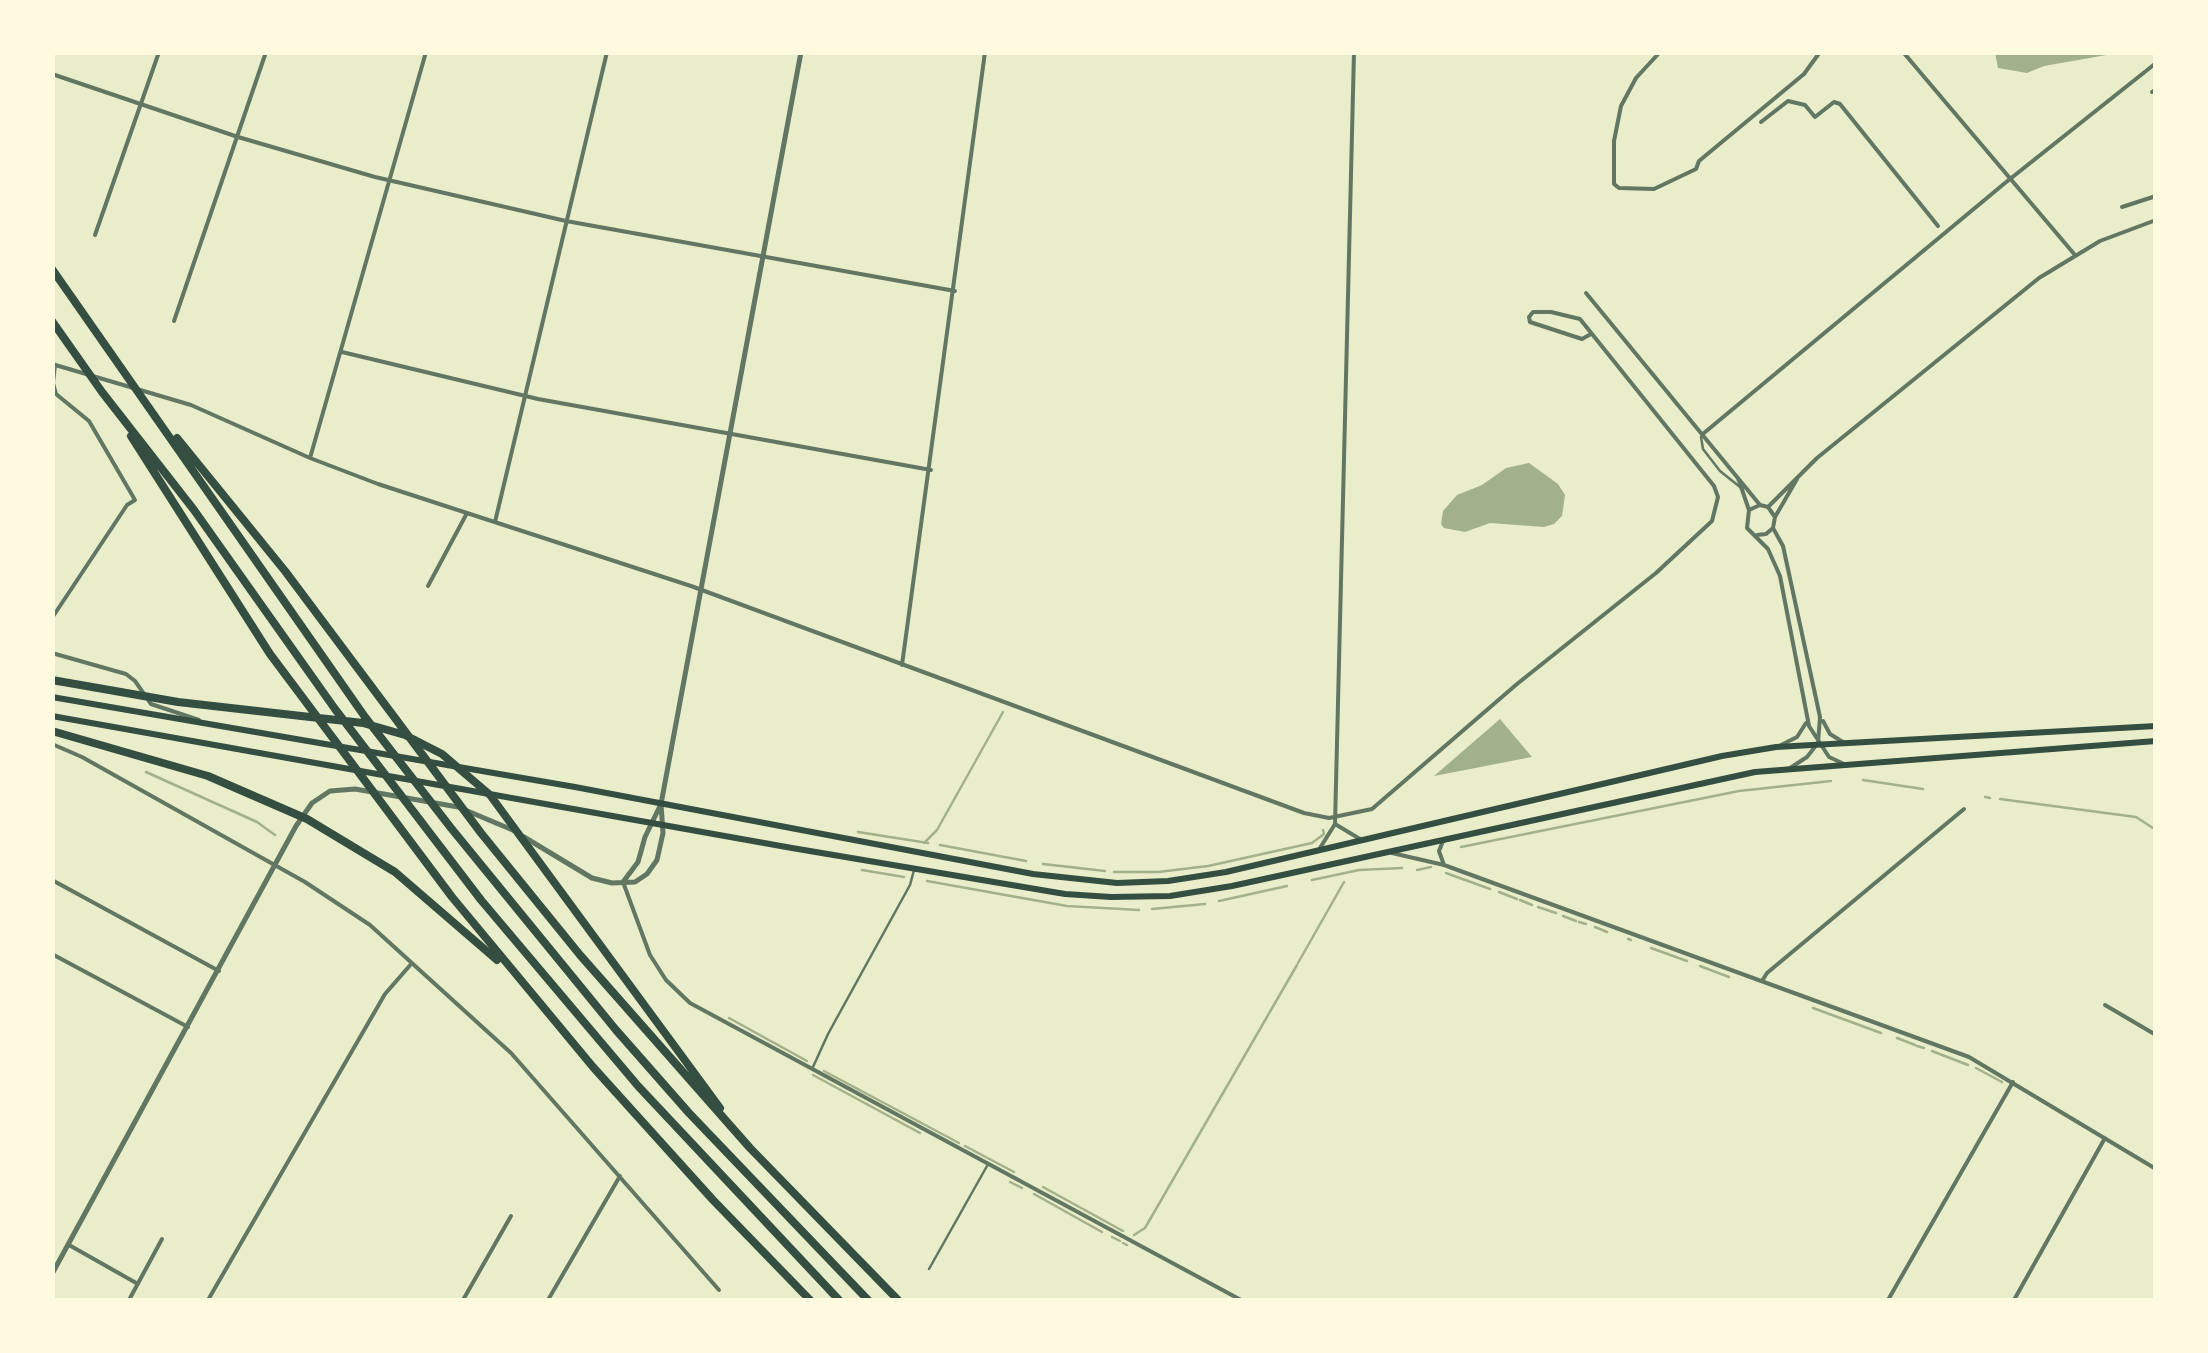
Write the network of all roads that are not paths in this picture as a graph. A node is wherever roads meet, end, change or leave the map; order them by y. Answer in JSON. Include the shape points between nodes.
{"nodes":[{"id":1,"x":159,"y":52,"type":"edge"},
{"id":2,"x":266,"y":52,"type":"edge"},
{"id":3,"x":426,"y":52,"type":"edge"},
{"id":4,"x":607,"y":52,"type":"edge"},
{"id":5,"x":801,"y":52,"type":"edge"},
{"id":6,"x":985,"y":52,"type":"edge"},
{"id":7,"x":1354,"y":52,"type":"edge"},
{"id":8,"x":1660,"y":52,"type":"edge"},
{"id":9,"x":1820,"y":52,"type":"edge"},
{"id":10,"x":1903,"y":52,"type":"edge"},
{"id":11,"x":2156,"y":63,"type":"edge"},
{"id":12,"x":52,"y":74,"type":"edge"},
{"id":13,"x":141,"y":103,"type":"junction"},
{"id":14,"x":1760,"y":122,"type":"dead end"},
{"id":15,"x":238,"y":136,"type":"junction"},
{"id":16,"x":390,"y":180,"type":"junction"},
{"id":17,"x":2010,"y":180,"type":"junction"},
{"id":18,"x":2156,"y":196,"type":"edge"},
{"id":19,"x":2122,"y":207,"type":"dead end"},
{"id":20,"x":2156,"y":220,"type":"edge"},
{"id":21,"x":566,"y":221,"type":"junction"},
{"id":22,"x":1938,"y":226,"type":"dead end"},
{"id":23,"x":95,"y":236,"type":"dead end"},
{"id":24,"x":2075,"y":255,"type":"junction"},
{"id":25,"x":763,"y":258,"type":"junction"},
{"id":26,"x":52,"y":270,"type":"edge"},
{"id":27,"x":955,"y":290,"type":"junction"},
{"id":28,"x":1586,"y":293,"type":"dead end"},
{"id":29,"x":1551,"y":312,"type":"junction"},
{"id":30,"x":52,"y":321,"type":"edge"},
{"id":31,"x":174,"y":321,"type":"dead end"},
{"id":32,"x":1546,"y":328,"type":"junction"},
{"id":33,"x":1592,"y":334,"type":"junction"},
{"id":34,"x":342,"y":352,"type":"junction"},
{"id":35,"x":54,"y":365,"type":"edge"},
{"id":36,"x":524,"y":396,"type":"junction"},
{"id":37,"x":113,"y":406,"type":"junction"},
{"id":38,"x":152,"y":408,"type":"junction"},
{"id":39,"x":730,"y":434,"type":"junction"},
{"id":40,"x":1704,"y":434,"type":"junction"},
{"id":41,"x":310,"y":458,"type":"junction"},
{"id":42,"x":931,"y":470,"type":"junction"},
{"id":43,"x":1801,"y":473,"type":"junction"},
{"id":44,"x":1738,"y":478,"type":"junction"},
{"id":45,"x":1741,"y":488,"type":"junction"},
{"id":46,"x":1760,"y":505,"type":"junction"},
{"id":47,"x":1768,"y":507,"type":"junction"},
{"id":48,"x":1748,"y":510,"type":"junction"},
{"id":49,"x":467,"y":514,"type":"junction"},
{"id":50,"x":1775,"y":517,"type":"junction"},
{"id":51,"x":494,"y":522,"type":"junction"},
{"id":52,"x":1773,"y":528,"type":"junction"},
{"id":53,"x":1757,"y":535,"type":"junction"},
{"id":54,"x":428,"y":586,"type":"dead end"},
{"id":55,"x":702,"y":590,"type":"junction"},
{"id":56,"x":52,"y":618,"type":"edge"},
{"id":57,"x":52,"y":654,"type":"edge"},
{"id":58,"x":902,"y":665,"type":"junction"},
{"id":59,"x":52,"y":680,"type":"edge"},
{"id":60,"x":52,"y":697,"type":"edge"},
{"id":61,"x":52,"y":716,"type":"edge"},
{"id":62,"x":1820,"y":717,"type":"junction"},
{"id":63,"x":1808,"y":718,"type":"junction"},
{"id":64,"x":208,"y":723,"type":"junction"},
{"id":65,"x":2156,"y":726,"type":"edge"},
{"id":66,"x":52,"y":731,"type":"edge"},
{"id":67,"x":2156,"y":741,"type":"edge"},
{"id":68,"x":1844,"y":742,"type":"junction"},
{"id":69,"x":1818,"y":743,"type":"junction"},
{"id":70,"x":52,"y":744,"type":"edge"},
{"id":71,"x":1776,"y":747,"type":"junction"},
{"id":72,"x":1842,"y":763,"type":"junction"},
{"id":73,"x":1790,"y":768,"type":"junction"},
{"id":74,"x":661,"y":804,"type":"junction"},
{"id":75,"x":1964,"y":810,"type":"dead end"},
{"id":76,"x":1334,"y":820,"type":"junction"},
{"id":77,"x":651,"y":824,"type":"junction"},
{"id":78,"x":664,"y":826,"type":"junction"},
{"id":79,"x":1444,"y":839,"type":"junction"},
{"id":80,"x":1365,"y":840,"type":"junction"},
{"id":81,"x":1315,"y":853,"type":"junction"},
{"id":82,"x":1384,"y":853,"type":"junction"},
{"id":83,"x":1444,"y":864,"type":"junction"},
{"id":84,"x":276,"y":865,"type":"junction"},
{"id":85,"x":914,"y":868,"type":"junction"},
{"id":86,"x":52,"y":880,"type":"edge"},
{"id":87,"x":622,"y":882,"type":"junction"},
{"id":88,"x":52,"y":954,"type":"edge"},
{"id":89,"x":412,"y":963,"type":"junction"},
{"id":90,"x":218,"y":971,"type":"junction"},
{"id":91,"x":519,"y":980,"type":"junction"},
{"id":92,"x":1762,"y":981,"type":"junction"},
{"id":93,"x":2105,"y":1005,"type":"dead end"},
{"id":94,"x":188,"y":1027,"type":"junction"},
{"id":95,"x":2156,"y":1034,"type":"edge"},
{"id":96,"x":812,"y":1070,"type":"junction"},
{"id":97,"x":2013,"y":1082,"type":"junction"},
{"id":98,"x":2104,"y":1138,"type":"junction"},
{"id":99,"x":750,"y":1148,"type":"junction"},
{"id":100,"x":988,"y":1165,"type":"junction"},
{"id":101,"x":2156,"y":1169,"type":"edge"},
{"id":102,"x":620,"y":1176,"type":"junction"},
{"id":103,"x":511,"y":1216,"type":"dead end"},
{"id":104,"x":162,"y":1239,"type":"dead end"},
{"id":105,"x":69,"y":1244,"type":"junction"},
{"id":106,"x":929,"y":1270,"type":"dead end"},
{"id":107,"x":52,"y":1274,"type":"edge"},
{"id":108,"x":138,"y":1284,"type":"junction"},
{"id":109,"x":720,"y":1290,"type":"dead end"},
{"id":110,"x":129,"y":1300,"type":"edge"},
{"id":111,"x":208,"y":1300,"type":"edge"},
{"id":112,"x":462,"y":1300,"type":"edge"},
{"id":113,"x":548,"y":1300,"type":"edge"},
{"id":114,"x":810,"y":1300,"type":"edge"},
{"id":115,"x":839,"y":1300,"type":"edge"},
{"id":116,"x":868,"y":1300,"type":"edge"},
{"id":117,"x":898,"y":1300,"type":"edge"},
{"id":118,"x":1241,"y":1300,"type":"edge"},
{"id":119,"x":1888,"y":1300,"type":"edge"},
{"id":120,"x":2014,"y":1300,"type":"edge"}],
"edges":[{"from":1,"to":13,"type":"street"},
{"from":2,"to":15,"type":"street"},
{"from":3,"to":16,"type":"street"},
{"from":4,"to":21,"type":"street"},
{"from":5,"to":25,"type":"street"},
{"from":6,"to":27,"type":"street"},
{"from":7,"to":76,"type":"street"},
{"from":8,"to":9,"type":"street","via":[[1621,106],[1614,184],[1623,189],[1654,189],[1696,168],[1804,74]]},
{"from":10,"to":17,"type":"street"},
{"from":11,"to":17,"type":"street"},
{"from":12,"to":13,"type":"street"},
{"from":13,"to":15,"type":"street"},
{"from":13,"to":23,"type":"street"},
{"from":14,"to":22,"type":"street","via":[[1788,101],[1816,117],[1840,104]]},
{"from":15,"to":16,"type":"street"},
{"from":15,"to":31,"type":"street"},
{"from":16,"to":21,"type":"street"},
{"from":16,"to":34,"type":"street"},
{"from":17,"to":24,"type":"street"},
{"from":17,"to":40,"type":"street"},
{"from":18,"to":19,"type":"street"},
{"from":20,"to":24,"type":"street"},
{"from":21,"to":25,"type":"street"},
{"from":21,"to":36,"type":"street"},
{"from":24,"to":43,"type":"street"},
{"from":25,"to":27,"type":"street"},
{"from":25,"to":39,"type":"street"},
{"from":26,"to":38,"type":"highway"},
{"from":27,"to":42,"type":"street"},
{"from":28,"to":40,"type":"street"},
{"from":29,"to":32,"type":"street"},
{"from":29,"to":32,"type":"street","via":[[1529,317]]},
{"from":29,"to":33,"type":"street","via":[[1576,317]]},
{"from":30,"to":37,"type":"highway"},
{"from":32,"to":33,"type":"street","via":[[1582,339]]},
{"from":33,"to":76,"type":"street","via":[[1714,486],[1712,521],[1372,809]]},
{"from":34,"to":36,"type":"street"},
{"from":34,"to":41,"type":"street"},
{"from":35,"to":41,"type":"street","via":[[195,407]]},
{"from":35,"to":56,"type":"street","via":[[56,394],[89,421],[135,500]]},
{"from":36,"to":39,"type":"street"},
{"from":36,"to":51,"type":"street"},
{"from":37,"to":91,"type":"highway","via":[[307,706]]},
{"from":37,"to":115,"type":"highway","via":[[536,968]]},
{"from":38,"to":99,"type":"highway","via":[[286,570],[481,833]]},
{"from":38,"to":116,"type":"highway","via":[[365,717],[451,828],[616,1030]]},
{"from":39,"to":42,"type":"street"},
{"from":39,"to":55,"type":"street"},
{"from":40,"to":44,"type":"street"},
{"from":40,"to":45,"type":"lane","via":[[1703,449]]},
{"from":41,"to":49,"type":"street"},
{"from":42,"to":58,"type":"street"},
{"from":43,"to":47,"type":"street"},
{"from":43,"to":50,"type":"street"},
{"from":44,"to":45,"type":"street"},
{"from":44,"to":46,"type":"street"},
{"from":45,"to":48,"type":"street"},
{"from":46,"to":47,"type":"street"},
{"from":46,"to":48,"type":"street"},
{"from":47,"to":50,"type":"street"},
{"from":48,"to":53,"type":"street","via":[[1747,528]]},
{"from":49,"to":51,"type":"street"},
{"from":49,"to":54,"type":"street"},
{"from":50,"to":52,"type":"street"},
{"from":51,"to":55,"type":"street"},
{"from":52,"to":53,"type":"street"},
{"from":52,"to":62,"type":"street","via":[[1783,546]]},
{"from":53,"to":63,"type":"street","via":[[1780,576]]},
{"from":55,"to":58,"type":"street"},
{"from":55,"to":74,"type":"street"},
{"from":57,"to":64,"type":"street","via":[[126,674],[148,702]]},
{"from":58,"to":76,"type":"street"},
{"from":59,"to":99,"type":"highway","via":[[385,728],[460,767],[490,795]]},
{"from":60,"to":64,"type":"main road"},
{"from":61,"to":77,"type":"main road"},
{"from":62,"to":68,"type":"street"},
{"from":62,"to":69,"type":"street"},
{"from":63,"to":69,"type":"street"},
{"from":63,"to":71,"type":"street","via":[[1798,737]]},
{"from":64,"to":74,"type":"main road"},
{"from":65,"to":68,"type":"main road"},
{"from":66,"to":91,"type":"highway","via":[[208,776],[330,831],[423,894]]},
{"from":67,"to":72,"type":"main road"},
{"from":68,"to":69,"type":"main road"},
{"from":69,"to":71,"type":"main road"},
{"from":69,"to":72,"type":"street"},
{"from":69,"to":73,"type":"street"},
{"from":70,"to":84,"type":"street"},
{"from":71,"to":80,"type":"main road"},
{"from":72,"to":73,"type":"main road"},
{"from":73,"to":79,"type":"main road"},
{"from":74,"to":77,"type":"street"},
{"from":74,"to":78,"type":"street"},
{"from":74,"to":81,"type":"main road","via":[[1088,881],[1186,879]]},
{"from":75,"to":92,"type":"street"},
{"from":76,"to":80,"type":"street","via":[[1348,835]]},
{"from":76,"to":81,"type":"street"},
{"from":77,"to":78,"type":"main road"},
{"from":77,"to":87,"type":"street","via":[[638,862]]},
{"from":78,"to":85,"type":"main road"},
{"from":78,"to":87,"type":"street","via":[[651,870]]},
{"from":79,"to":82,"type":"main road"},
{"from":79,"to":83,"type":"street"},
{"from":80,"to":81,"type":"main road"},
{"from":82,"to":83,"type":"street"},
{"from":82,"to":85,"type":"main road","via":[[1146,897],[1065,894]]},
{"from":83,"to":92,"type":"street"},
{"from":84,"to":87,"type":"street","via":[[312,803],[330,791],[355,789],[482,815],[587,876]]},
{"from":84,"to":89,"type":"street","via":[[350,910]]},
{"from":84,"to":90,"type":"street"},
{"from":85,"to":96,"type":"lane"},
{"from":86,"to":90,"type":"street"},
{"from":87,"to":96,"type":"street","via":[[650,955],[684,998]]},
{"from":88,"to":94,"type":"street"},
{"from":89,"to":102,"type":"street","via":[[511,1054]]},
{"from":89,"to":111,"type":"street","via":[[385,994]]},
{"from":90,"to":94,"type":"street"},
{"from":91,"to":114,"type":"highway"},
{"from":92,"to":97,"type":"street","via":[[1969,1057]]},
{"from":93,"to":95,"type":"street"},
{"from":94,"to":105,"type":"street"},
{"from":96,"to":100,"type":"street"},
{"from":97,"to":98,"type":"street"},
{"from":97,"to":119,"type":"street"},
{"from":98,"to":101,"type":"street"},
{"from":98,"to":120,"type":"street"},
{"from":99,"to":117,"type":"highway"},
{"from":100,"to":106,"type":"lane"},
{"from":100,"to":118,"type":"street"},
{"from":102,"to":109,"type":"street"},
{"from":102,"to":113,"type":"street"},
{"from":103,"to":112,"type":"street"},
{"from":104,"to":108,"type":"street"},
{"from":105,"to":107,"type":"street"},
{"from":105,"to":108,"type":"street"},
{"from":108,"to":110,"type":"street"}]}
